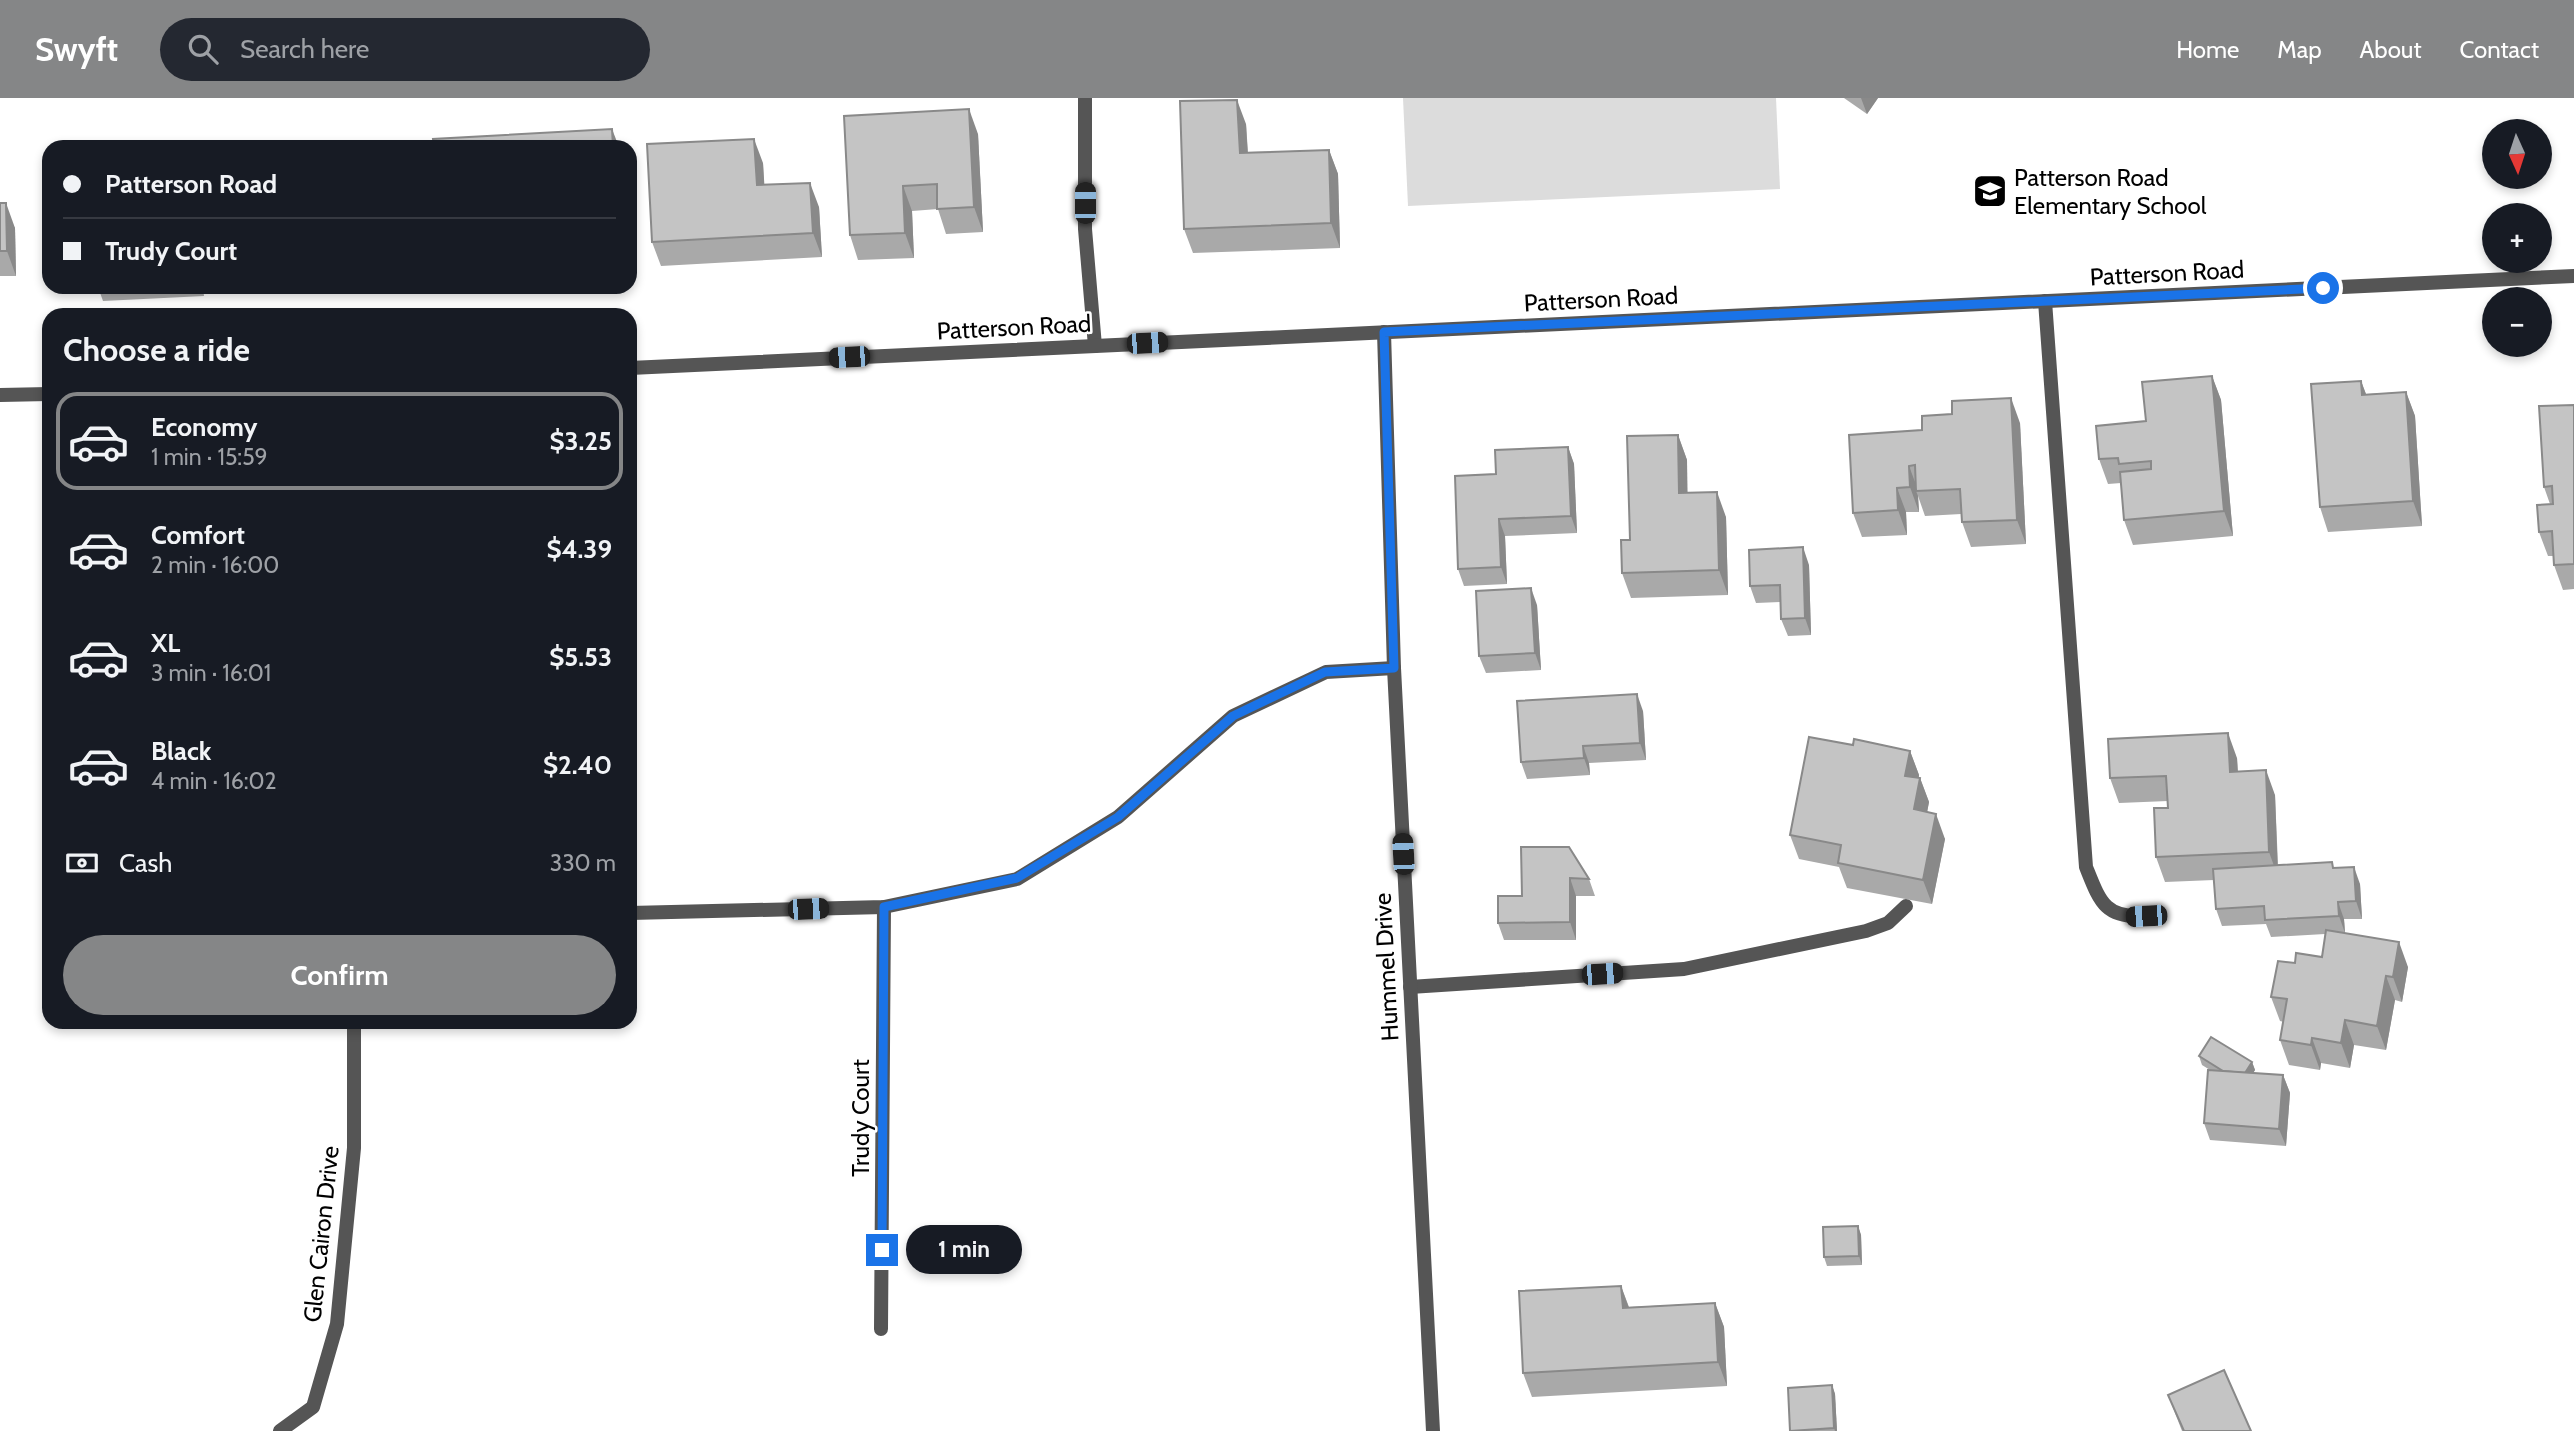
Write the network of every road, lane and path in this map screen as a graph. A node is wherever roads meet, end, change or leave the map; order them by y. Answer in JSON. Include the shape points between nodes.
{"nodes":[{"id":1,"x":1085,"y":98,"type":"edge"},
{"id":2,"x":2574,"y":276,"type":"edge"},
{"id":3,"x":2045,"y":301,"type":"junction"},
{"id":4,"x":1384,"y":332,"type":"junction"},
{"id":5,"x":1095,"y":346,"type":"junction"},
{"id":6,"x":637,"y":368,"type":"edge"},
{"id":7,"x":42,"y":394,"type":"edge"},
{"id":8,"x":0,"y":395,"type":"edge"},
{"id":9,"x":1394,"y":668,"type":"junction"},
{"id":10,"x":1906,"y":906,"type":"edge"},
{"id":11,"x":884,"y":907,"type":"junction"},
{"id":12,"x":637,"y":913,"type":"edge"},
{"id":13,"x":2146,"y":916,"type":"dead end"},
{"id":14,"x":1410,"y":987,"type":"junction"},
{"id":15,"x":354,"y":1029,"type":"edge"},
{"id":16,"x":881,"y":1329,"type":"dead end"},
{"id":17,"x":280,"y":1431,"type":"edge"},
{"id":18,"x":1433,"y":1431,"type":"edge"}],
"edges":[{"from":1,"to":5,"type":"street","via":[[1085,229]]},
{"from":2,"to":3,"type":"street","name":"Patterson Road"},
{"from":3,"to":4,"type":"street","name":"Patterson Road"},
{"from":3,"to":13,"type":"street","via":[[2086,867],[2094,888],[2112,911],[2128,917]]},
{"from":4,"to":5,"type":"street","name":"Patterson Road"},
{"from":4,"to":9,"type":"street","name":"Hummel Drive"},
{"from":5,"to":6,"type":"street","name":"Patterson Road"},
{"from":7,"to":8,"type":"street"},
{"from":9,"to":11,"type":"street","via":[[1325,672],[1233,716],[1118,817],[1017,878]]},
{"from":9,"to":14,"type":"street","name":"Hummel Drive"},
{"from":10,"to":14,"type":"street","via":[[1888,923],[1866,931],[1684,969]]},
{"from":11,"to":12,"type":"street"},
{"from":11,"to":16,"type":"street","name":"Trudy Court"},
{"from":14,"to":18,"type":"street","name":"Hummel Drive"},
{"from":15,"to":17,"type":"street","name":"Glen Cairon Drive","via":[[354,1148],[337,1324],[313,1407]]}]}
